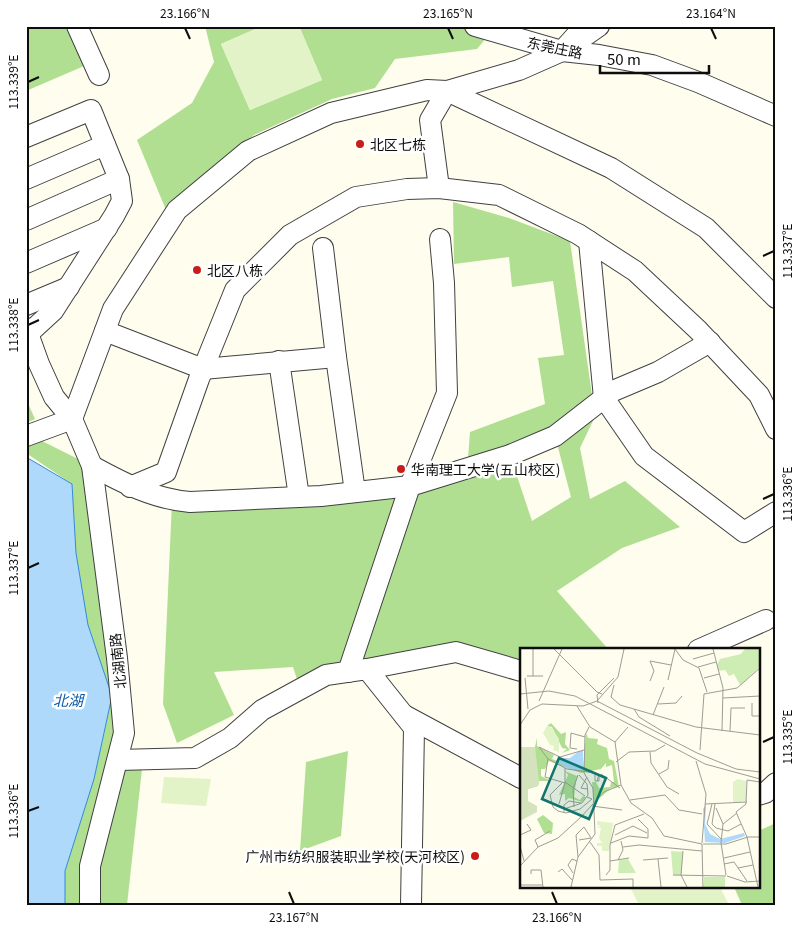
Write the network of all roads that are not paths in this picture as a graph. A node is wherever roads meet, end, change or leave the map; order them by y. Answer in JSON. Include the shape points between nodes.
{"nodes":[{"id":1,"x":77,"y":26,"type":"edge"},
{"id":2,"x":475,"y":26,"type":"edge"},
{"id":3,"x":581,"y":26,"type":"edge"},
{"id":4,"x":599,"y":26,"type":"edge"},
{"id":5,"x":562,"y":51,"type":"junction"},
{"id":6,"x":100,"y":75,"type":"dead end"},
{"id":7,"x":448,"y":91,"type":"junction"},
{"id":8,"x":776,"y":116,"type":"edge"},
{"id":9,"x":26,"y":137,"type":"edge"},
{"id":10,"x":105,"y":145,"type":"junction"},
{"id":11,"x":26,"y":179,"type":"edge"},
{"id":12,"x":119,"y":179,"type":"junction"},
{"id":13,"x":439,"y":188,"type":"junction"},
{"id":14,"x":26,"y":220,"type":"edge"},
{"id":15,"x":107,"y":228,"type":"junction"},
{"id":16,"x":440,"y":239,"type":"dead end"},
{"id":17,"x":589,"y":241,"type":"junction"},
{"id":18,"x":323,"y":248,"type":"dead end"},
{"id":19,"x":26,"y":263,"type":"edge"},
{"id":20,"x":69,"y":287,"type":"junction"},
{"id":21,"x":776,"y":298,"type":"edge"},
{"id":22,"x":26,"y":305,"type":"edge"},
{"id":23,"x":27,"y":331,"type":"edge"},
{"id":24,"x":105,"y":331,"type":"junction"},
{"id":25,"x":710,"y":342,"type":"junction"},
{"id":26,"x":336,"y":356,"type":"junction"},
{"id":27,"x":279,"y":361,"type":"junction"},
{"id":28,"x":204,"y":369,"type":"junction"},
{"id":29,"x":604,"y":398,"type":"junction"},
{"id":30,"x":72,"y":419,"type":"junction"},
{"id":31,"x":776,"y":429,"type":"edge"},
{"id":32,"x":26,"y":436,"type":"edge"},
{"id":33,"x":92,"y":466,"type":"junction"},
{"id":34,"x":410,"y":486,"type":"junction"},
{"id":35,"x":130,"y":487,"type":"junction"},
{"id":36,"x":355,"y":492,"type":"junction"},
{"id":37,"x":299,"y":497,"type":"junction"},
{"id":38,"x":776,"y":512,"type":"edge"},
{"id":39,"x":766,"y":620,"type":"dead end"},
{"id":40,"x":703,"y":648,"type":"edge"},
{"id":41,"x":358,"y":670,"type":"junction"},
{"id":42,"x":520,"y":671,"type":"edge"},
{"id":43,"x":404,"y":715,"type":"junction"},
{"id":44,"x":118,"y":760,"type":"junction"},
{"id":45,"x":520,"y":777,"type":"edge"},
{"id":46,"x":776,"y":783,"type":"edge"},
{"id":47,"x":760,"y":794,"type":"edge"},
{"id":48,"x":90,"y":905,"type":"edge"},
{"id":49,"x":411,"y":905,"type":"edge"}],
"edges":[{"from":1,"to":6,"type":"street"},
{"from":2,"to":5,"type":"street","name":"东莞庄路"},
{"from":3,"to":5,"type":"street"},
{"from":4,"to":5,"type":"street"},
{"from":5,"to":7,"type":"street","via":[[519,70]]},
{"from":5,"to":8,"type":"street","name":"东莞庄路","via":[[652,65]]},
{"from":7,"to":13,"type":"street","via":[[430,120]]},
{"from":7,"to":21,"type":"street","via":[[611,168],[706,228]]},
{"from":7,"to":24,"type":"street","via":[[427,90],[331,113],[248,151],[177,210],[113,309]]},
{"from":9,"to":10,"type":"street","via":[[91,110]]},
{"from":10,"to":11,"type":"street"},
{"from":10,"to":12,"type":"street"},
{"from":12,"to":14,"type":"street"},
{"from":12,"to":15,"type":"street","via":[[122,201]]},
{"from":13,"to":17,"type":"street","via":[[498,195]]},
{"from":13,"to":28,"type":"street","via":[[356,197],[290,235],[235,290]]},
{"from":15,"to":19,"type":"street"},
{"from":15,"to":20,"type":"street"},
{"from":16,"to":34,"type":"street","via":[[447,393]]},
{"from":17,"to":25,"type":"street","via":[[635,271]]},
{"from":17,"to":29,"type":"street"},
{"from":18,"to":26,"type":"street"},
{"from":20,"to":22,"type":"street"},
{"from":20,"to":23,"type":"street","via":[[53,312]]},
{"from":23,"to":30,"type":"street","name":"北湖南路","via":[[54,398]]},
{"from":24,"to":28,"type":"street"},
{"from":24,"to":30,"type":"street"},
{"from":25,"to":29,"type":"street"},
{"from":25,"to":31,"type":"street","via":[[759,395]]},
{"from":26,"to":27,"type":"street"},
{"from":26,"to":36,"type":"street"},
{"from":27,"to":28,"type":"street"},
{"from":27,"to":37,"type":"street"},
{"from":28,"to":35,"type":"street","via":[[166,472]]},
{"from":29,"to":34,"type":"street","via":[[555,436],[510,455]]},
{"from":29,"to":38,"type":"street","via":[[644,456],[744,532]]},
{"from":30,"to":32,"type":"street"},
{"from":30,"to":33,"type":"street","name":"北湖南路"},
{"from":33,"to":35,"type":"street"},
{"from":33,"to":44,"type":"street","name":"北湖南路","via":[[124,733]]},
{"from":34,"to":36,"type":"street"},
{"from":34,"to":41,"type":"street"},
{"from":35,"to":37,"type":"street","via":[[172,501]]},
{"from":36,"to":37,"type":"street"},
{"from":39,"to":40,"type":"street"},
{"from":41,"to":42,"type":"street","via":[[456,652]]},
{"from":41,"to":43,"type":"street"},
{"from":41,"to":44,"type":"street","via":[[326,675],[262,710],[230,738],[195,758]]},
{"from":43,"to":45,"type":"street"},
{"from":43,"to":49,"type":"street","via":[[414,728]]},
{"from":44,"to":48,"type":"street","name":"北湖南路","via":[[90,866]]},
{"from":46,"to":47,"type":"street"}]}
